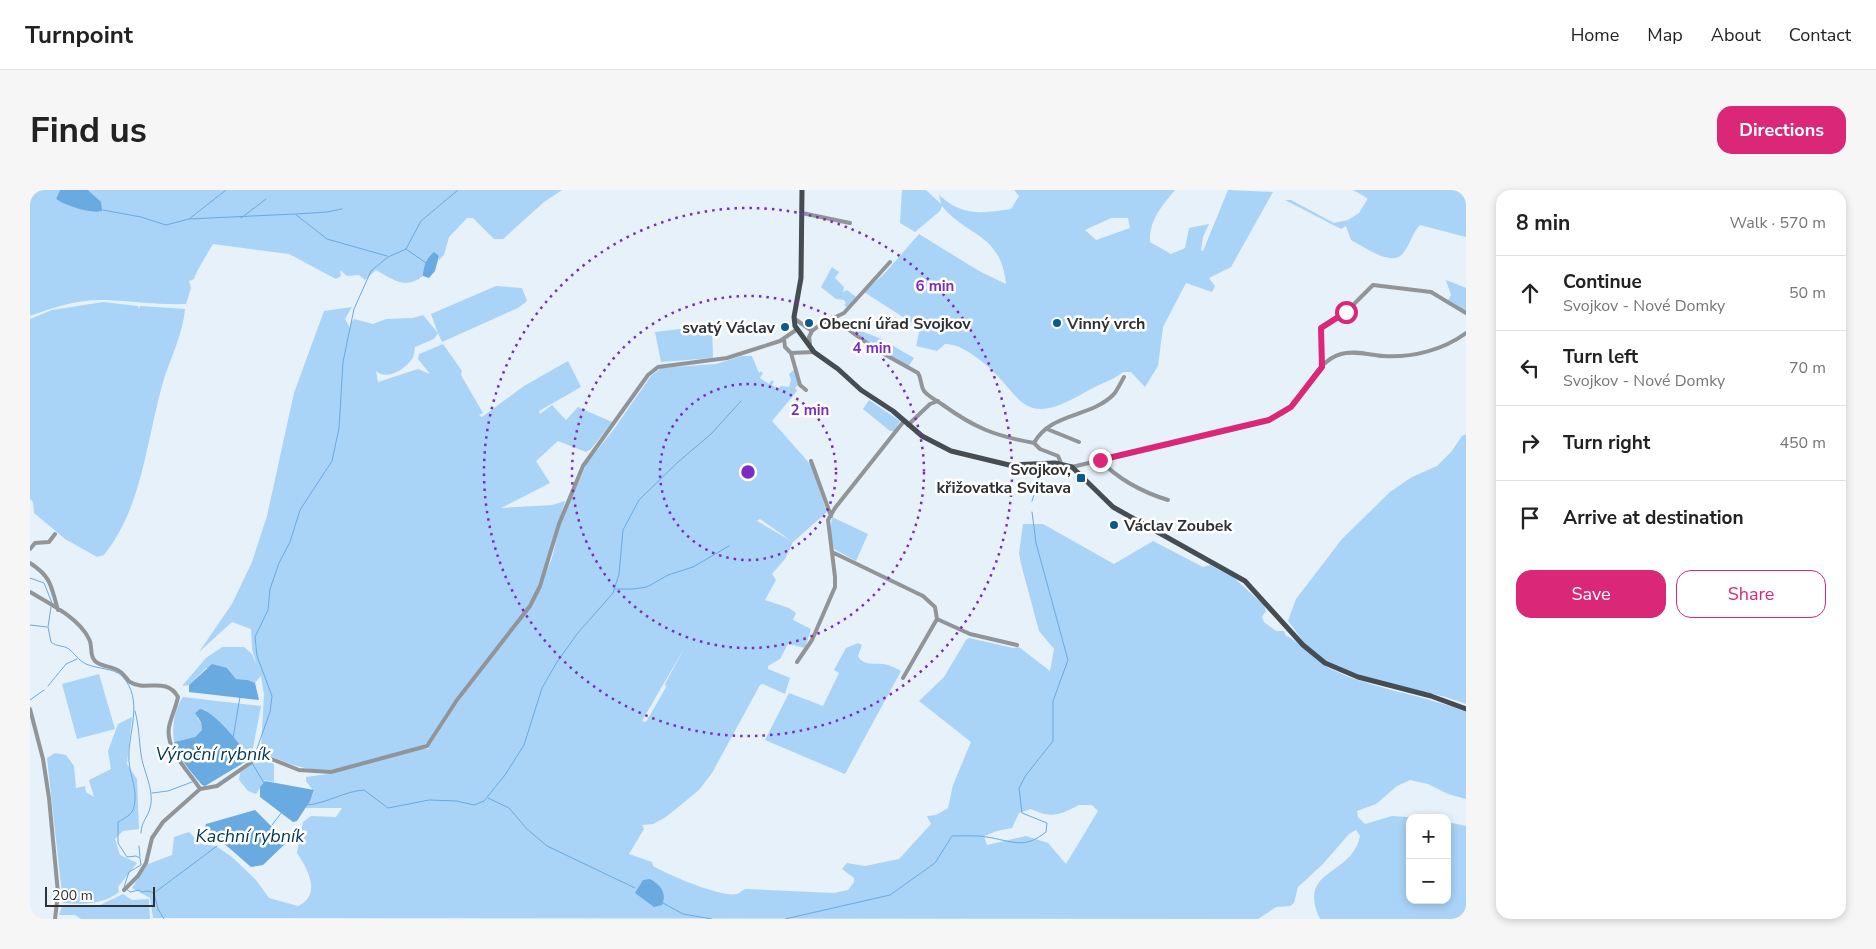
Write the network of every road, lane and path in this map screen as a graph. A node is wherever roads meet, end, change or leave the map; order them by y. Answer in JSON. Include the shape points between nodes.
{"nodes":[{"id":1,"x":802,"y":190,"type":"edge"},
{"id":2,"x":802,"y":214,"type":"junction"},
{"id":3,"x":850,"y":223,"type":"dead end"},
{"id":4,"x":890,"y":262,"type":"dead end"},
{"id":5,"x":1466,"y":313,"type":"edge"},
{"id":6,"x":794,"y":317,"type":"junction"},
{"id":7,"x":834,"y":319,"type":"junction"},
{"id":8,"x":796,"y":330,"type":"junction"},
{"id":9,"x":812,"y":331,"type":"junction"},
{"id":10,"x":1466,"y":333,"type":"edge"},
{"id":11,"x":784,"y":339,"type":"junction"},
{"id":12,"x":812,"y":351,"type":"junction"},
{"id":13,"x":791,"y":353,"type":"junction"},
{"id":14,"x":1322,"y":367,"type":"junction"},
{"id":15,"x":1124,"y":377,"type":"dead end"},
{"id":16,"x":806,"y":390,"type":"dead end"},
{"id":17,"x":938,"y":401,"type":"junction"},
{"id":18,"x":906,"y":423,"type":"junction"},
{"id":19,"x":1047,"y":429,"type":"junction"},
{"id":20,"x":1079,"y":442,"type":"dead end"},
{"id":21,"x":1034,"y":443,"type":"junction"},
{"id":22,"x":1100,"y":460,"type":"junction"},
{"id":23,"x":810,"y":461,"type":"dead end"},
{"id":24,"x":1061,"y":463,"type":"junction"},
{"id":25,"x":1072,"y":468,"type":"junction"},
{"id":26,"x":1168,"y":500,"type":"dead end"},
{"id":27,"x":831,"y":516,"type":"junction"},
{"id":28,"x":55,"y":534,"type":"dead end"},
{"id":29,"x":30,"y":549,"type":"edge"},
{"id":30,"x":832,"y":552,"type":"junction"},
{"id":31,"x":30,"y":563,"type":"edge"},
{"id":32,"x":30,"y":592,"type":"edge"},
{"id":33,"x":58,"y":610,"type":"junction"},
{"id":34,"x":937,"y":618,"type":"junction"},
{"id":35,"x":1017,"y":645,"type":"dead end"},
{"id":36,"x":797,"y":662,"type":"dead end"},
{"id":37,"x":903,"y":678,"type":"dead end"},
{"id":38,"x":30,"y":709,"type":"edge"},
{"id":39,"x":1466,"y":709,"type":"edge"},
{"id":40,"x":200,"y":789,"type":"junction"},
{"id":41,"x":124,"y":890,"type":"dead end"},
{"id":42,"x":55,"y":919,"type":"edge"}],
"edges":[{"from":1,"to":2,"type":"main road"},
{"from":2,"to":3,"type":"street"},
{"from":2,"to":6,"type":"main road","via":[[801,278]]},
{"from":4,"to":7,"type":"street","via":[[846,311]]},
{"from":5,"to":14,"type":"street","via":[[1431,292],[1373,285],[1346,312],[1321,328]]},
{"from":6,"to":8,"type":"main road"},
{"from":6,"to":9,"type":"street","via":[[798,324]]},
{"from":7,"to":9,"type":"street"},
{"from":7,"to":17,"type":"street","via":[[875,349],[918,373],[925,392]]},
{"from":8,"to":11,"type":"street"},
{"from":8,"to":12,"type":"main road"},
{"from":9,"to":12,"type":"street","via":[[809,337]]},
{"from":10,"to":14,"type":"street","via":[[1450,345],[1434,351],[1386,356],[1352,352],[1340,354]]},
{"from":11,"to":13,"type":"street","via":[[785,347]]},
{"from":11,"to":40,"type":"street","via":[[727,358],[658,367],[648,375],[583,466],[530,606],[457,700],[427,746],[330,772],[299,770],[261,756],[217,786]]},
{"from":12,"to":13,"type":"street"},
{"from":12,"to":18,"type":"main road"},
{"from":13,"to":16,"type":"street","via":[[800,385]]},
{"from":14,"to":22,"type":"street","via":[[1291,407],[1269,420]]},
{"from":15,"to":19,"type":"street","via":[[1108,399],[1057,420]]},
{"from":17,"to":18,"type":"street"},
{"from":17,"to":21,"type":"street","via":[[973,426]]},
{"from":18,"to":24,"type":"main road","via":[[934,444],[958,454],[1009,465]]},
{"from":18,"to":27,"type":"street"},
{"from":19,"to":20,"type":"street"},
{"from":19,"to":21,"type":"street"},
{"from":21,"to":24,"type":"street","via":[[1058,456]]},
{"from":22,"to":25,"type":"street"},
{"from":22,"to":26,"type":"street","via":[[1124,480]]},
{"from":23,"to":27,"type":"street"},
{"from":24,"to":25,"type":"main road"},
{"from":25,"to":39,"type":"main road","via":[[1113,507],[1245,581],[1303,645],[1325,663],[1358,677],[1431,696]]},
{"from":27,"to":30,"type":"street","via":[[828,531]]},
{"from":28,"to":29,"type":"street","via":[[49,542],[35,543]]},
{"from":30,"to":34,"type":"street","via":[[923,596],[935,607]]},
{"from":30,"to":36,"type":"street","via":[[835,587],[812,640]]},
{"from":31,"to":33,"type":"street","via":[[44,572]]},
{"from":32,"to":33,"type":"street"},
{"from":33,"to":40,"type":"street","via":[[88,637],[92,658],[98,663],[119,670],[131,682],[161,684],[174,691],[178,697],[169,727],[169,739]]},
{"from":34,"to":35,"type":"street","via":[[970,634]]},
{"from":34,"to":37,"type":"street"},
{"from":38,"to":42,"type":"street","via":[[49,798],[58,893]]},
{"from":40,"to":41,"type":"street","via":[[155,831],[146,863]]}]}
